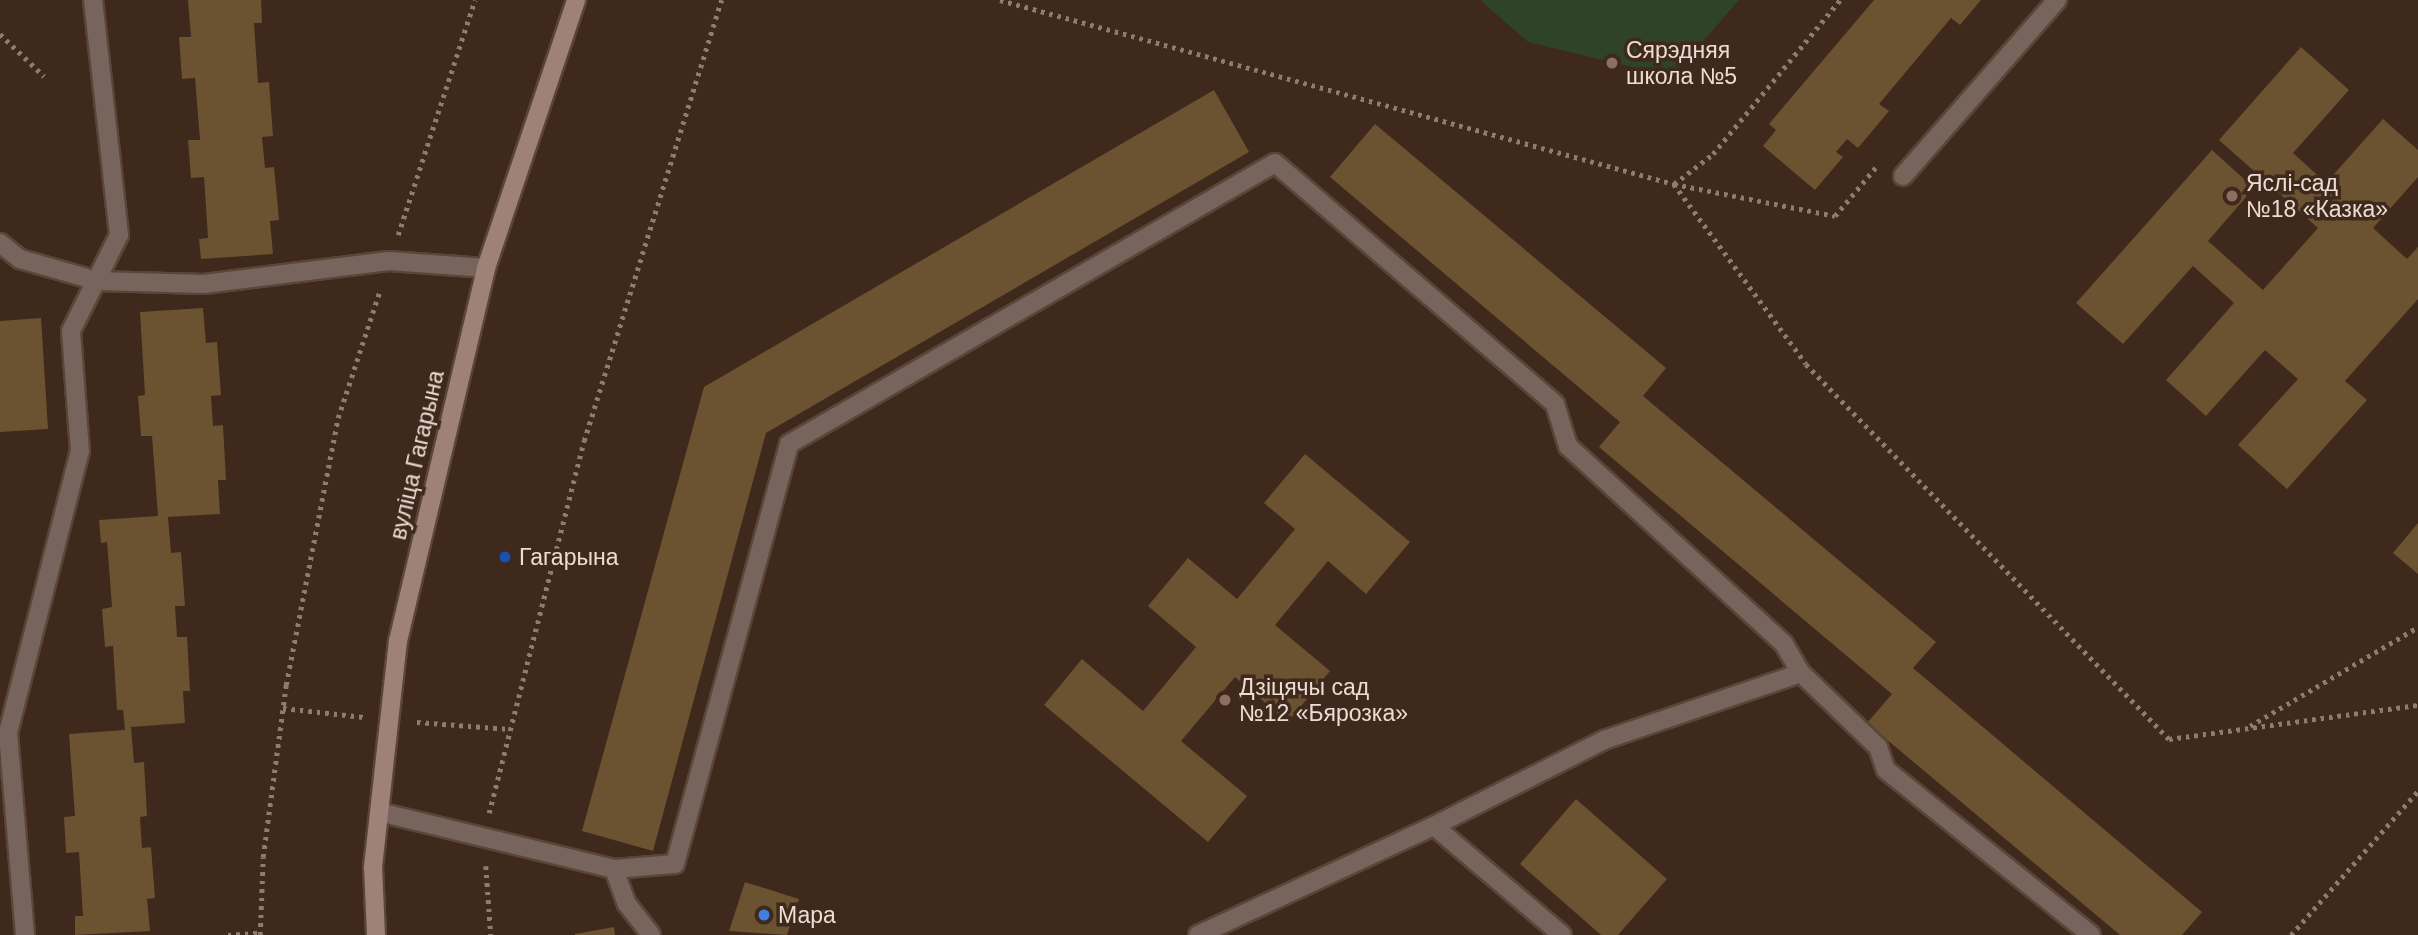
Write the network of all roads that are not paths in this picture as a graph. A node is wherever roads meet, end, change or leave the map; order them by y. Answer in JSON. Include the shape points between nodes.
{"nodes":[{"id":1,"x":93,"y":0,"type":"edge"},
{"id":2,"x":576,"y":0,"type":"edge"},
{"id":3,"x":2057,"y":0,"type":"edge"},
{"id":4,"x":1903,"y":176,"type":"dead end"},
{"id":5,"x":0,"y":243,"type":"edge"},
{"id":6,"x":486,"y":268,"type":"junction"},
{"id":7,"x":98,"y":281,"type":"junction"},
{"id":8,"x":1801,"y":673,"type":"junction"},
{"id":9,"x":379,"y":812,"type":"junction"},
{"id":10,"x":1434,"y":826,"type":"junction"},
{"id":11,"x":614,"y":869,"type":"junction"},
{"id":12,"x":25,"y":935,"type":"edge"},
{"id":13,"x":376,"y":935,"type":"edge"},
{"id":14,"x":651,"y":935,"type":"edge"},
{"id":15,"x":1201,"y":935,"type":"edge"},
{"id":16,"x":1562,"y":935,"type":"edge"},
{"id":17,"x":2091,"y":935,"type":"edge"}],
"edges":[{"from":1,"to":7,"type":"lane","via":[[119,235]]},
{"from":2,"to":6,"type":"main road","name":"вуліца Гагарына"},
{"from":3,"to":4,"type":"lane"},
{"from":5,"to":7,"type":"lane","via":[[20,259]]},
{"from":6,"to":7,"type":"lane","via":[[389,261],[204,284]]},
{"from":6,"to":9,"type":"main road","name":"вуліца Гагарына","via":[[398,641]]},
{"from":7,"to":12,"type":"lane","via":[[71,331],[79,451],[8,733]]},
{"from":8,"to":10,"type":"lane","via":[[1604,740]]},
{"from":8,"to":11,"type":"lane","via":[[1784,644],[1568,446],[1555,404],[1275,163],[789,444],[675,864]]},
{"from":8,"to":17,"type":"lane","via":[[1878,747],[1886,770]]},
{"from":9,"to":11,"type":"lane"},
{"from":9,"to":13,"type":"main road","name":"вуліца Гагарына","via":[[373,867]]},
{"from":10,"to":15,"type":"lane"},
{"from":10,"to":16,"type":"lane"},
{"from":11,"to":14,"type":"lane","via":[[626,904]]}]}
